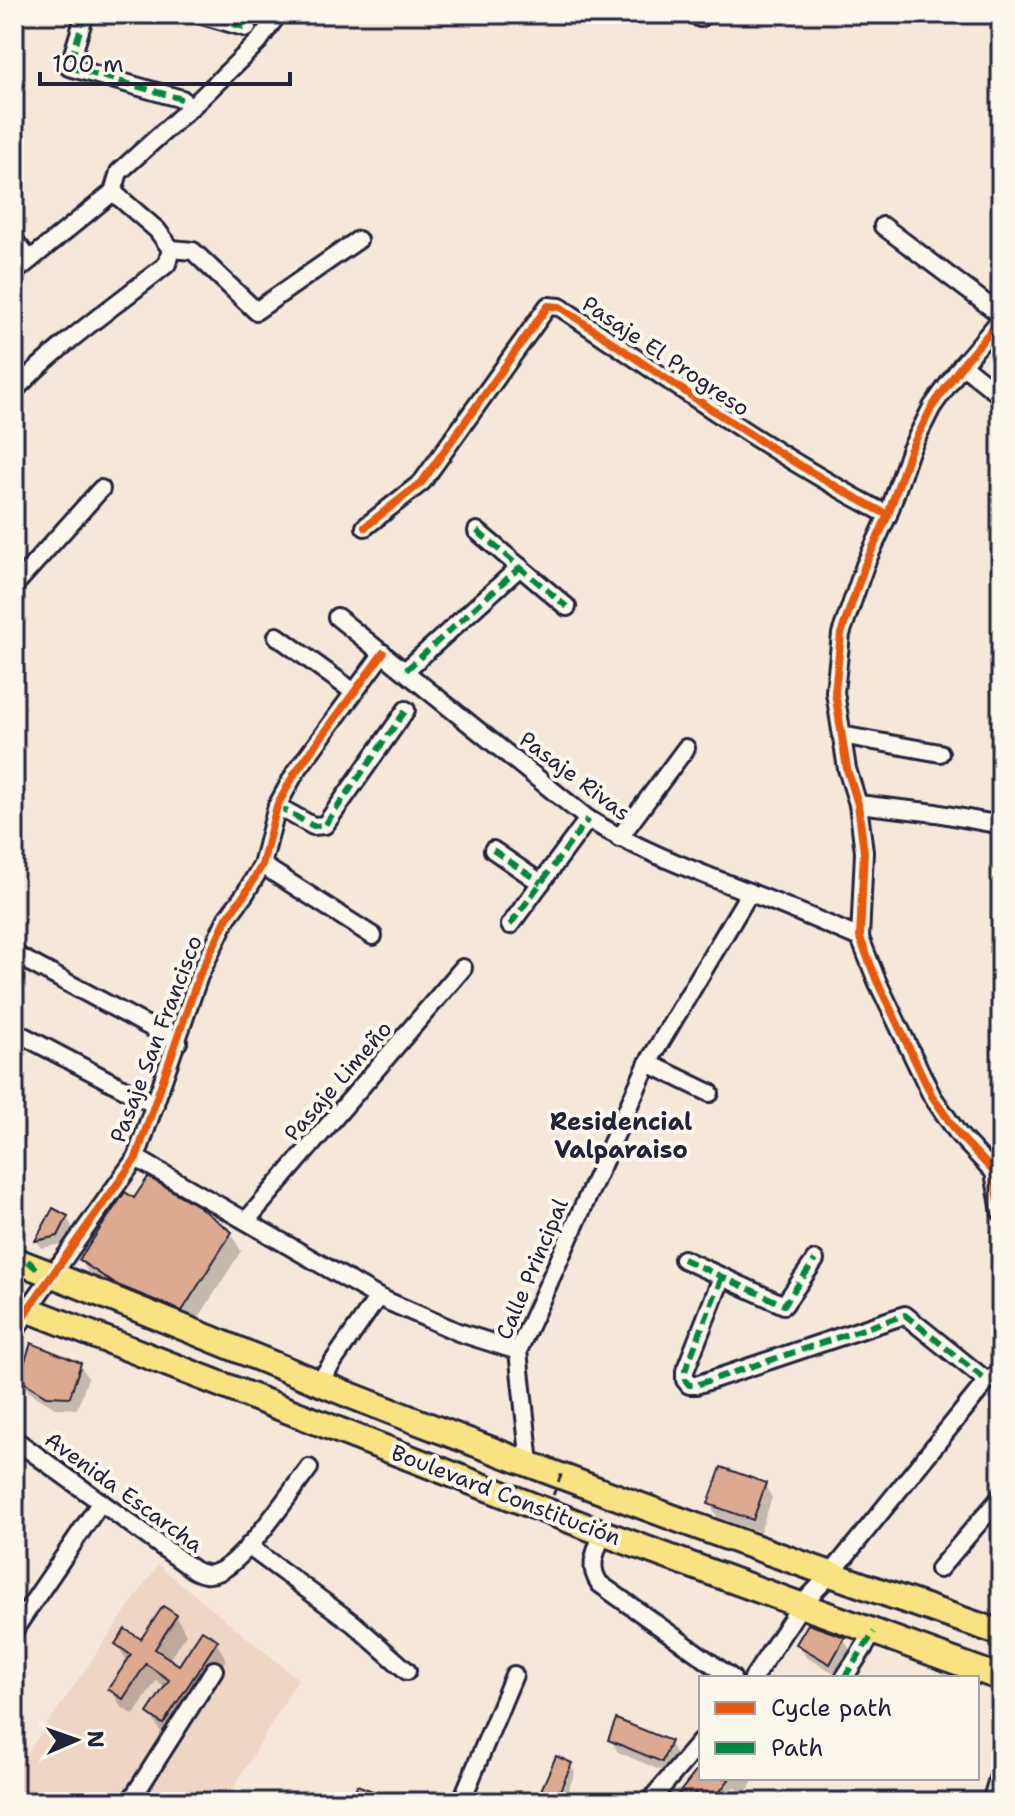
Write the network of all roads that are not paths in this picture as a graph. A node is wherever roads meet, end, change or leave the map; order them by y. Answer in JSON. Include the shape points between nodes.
{"nodes":[{"id":1,"x":85,"y":14,"type":"edge"},
{"id":2,"x":198,"y":14,"type":"edge"},
{"id":3,"x":278,"y":14,"type":"edge"},
{"id":4,"x":247,"y":28,"type":"dead end"},
{"id":5,"x":182,"y":99,"type":"dead end"},
{"id":6,"x":113,"y":192,"type":"junction"},
{"id":7,"x":883,"y":226,"type":"dead end"},
{"id":8,"x":14,"y":240,"type":"edge"},
{"id":9,"x":358,"y":240,"type":"dead end"},
{"id":10,"x":171,"y":249,"type":"junction"},
{"id":11,"x":30,"y":260,"type":"junction"},
{"id":12,"x":14,"y":273,"type":"edge"},
{"id":13,"x":1001,"y":317,"type":"edge"},
{"id":14,"x":962,"y":365,"type":"junction"},
{"id":15,"x":14,"y":391,"type":"edge"},
{"id":16,"x":1001,"y":396,"type":"edge"},
{"id":17,"x":101,"y":489,"type":"dead end"},
{"id":18,"x":888,"y":515,"type":"junction"},
{"id":19,"x":365,"y":527,"type":"dead end"},
{"id":20,"x":477,"y":531,"type":"dead end"},
{"id":21,"x":520,"y":567,"type":"junction"},
{"id":22,"x":14,"y":586,"type":"edge"},
{"id":23,"x":567,"y":607,"type":"dead end"},
{"id":24,"x":337,"y":617,"type":"dead end"},
{"id":25,"x":277,"y":636,"type":"dead end"},
{"id":26,"x":383,"y":653,"type":"junction"},
{"id":27,"x":406,"y":670,"type":"junction"},
{"id":28,"x":354,"y":692,"type":"junction"},
{"id":29,"x":406,"y":710,"type":"dead end"},
{"id":30,"x":841,"y":735,"type":"junction"},
{"id":31,"x":686,"y":748,"type":"dead end"},
{"id":32,"x":940,"y":753,"type":"dead end"},
{"id":33,"x":858,"y":804,"type":"junction"},
{"id":34,"x":277,"y":806,"type":"junction"},
{"id":35,"x":588,"y":819,"type":"junction"},
{"id":36,"x":1001,"y":825,"type":"edge"},
{"id":37,"x":619,"y":838,"type":"junction"},
{"id":38,"x":493,"y":850,"type":"dead end"},
{"id":39,"x":262,"y":865,"type":"junction"},
{"id":40,"x":541,"y":883,"type":"junction"},
{"id":41,"x":750,"y":892,"type":"junction"},
{"id":42,"x":510,"y":925,"type":"dead end"},
{"id":43,"x":373,"y":936,"type":"dead end"},
{"id":44,"x":860,"y":938,"type":"junction"},
{"id":45,"x":14,"y":954,"type":"edge"},
{"id":46,"x":463,"y":968,"type":"dead end"},
{"id":47,"x":14,"y":1031,"type":"edge"},
{"id":48,"x":178,"y":1042,"type":"junction"},
{"id":49,"x":648,"y":1063,"type":"junction"},
{"id":50,"x":710,"y":1093,"type":"dead end"},
{"id":51,"x":155,"y":1105,"type":"junction"},
{"id":52,"x":136,"y":1158,"type":"junction"},
{"id":53,"x":1001,"y":1212,"type":"edge"},
{"id":54,"x":246,"y":1221,"type":"junction"},
{"id":55,"x":14,"y":1249,"type":"edge"},
{"id":56,"x":683,"y":1259,"type":"dead end"},
{"id":57,"x":815,"y":1260,"type":"dead end"},
{"id":58,"x":34,"y":1268,"type":"edge"},
{"id":59,"x":722,"y":1277,"type":"junction"},
{"id":60,"x":378,"y":1297,"type":"junction"},
{"id":61,"x":21,"y":1307,"type":"edge"},
{"id":62,"x":14,"y":1334,"type":"edge"},
{"id":63,"x":518,"y":1351,"type":"junction"},
{"id":64,"x":994,"y":1377,"type":"edge"},
{"id":65,"x":319,"y":1382,"type":"junction"},
{"id":66,"x":14,"y":1439,"type":"edge"},
{"id":67,"x":530,"y":1464,"type":"junction"},
{"id":68,"x":309,"y":1468,"type":"dead end"},
{"id":69,"x":1001,"y":1497,"type":"edge"},
{"id":70,"x":101,"y":1502,"type":"junction"},
{"id":71,"x":603,"y":1533,"type":"junction"},
{"id":72,"x":248,"y":1546,"type":"junction"},
{"id":73,"x":939,"y":1569,"type":"dead end"},
{"id":74,"x":830,"y":1575,"type":"junction"},
{"id":75,"x":802,"y":1604,"type":"junction"},
{"id":76,"x":14,"y":1630,"type":"edge"},
{"id":77,"x":874,"y":1632,"type":"junction"},
{"id":78,"x":1001,"y":1633,"type":"edge"},
{"id":79,"x":214,"y":1670,"type":"dead end"},
{"id":80,"x":407,"y":1671,"type":"dead end"},
{"id":81,"x":514,"y":1675,"type":"dead end"},
{"id":82,"x":729,"y":1676,"type":"edge"},
{"id":83,"x":754,"y":1676,"type":"edge"},
{"id":84,"x":845,"y":1676,"type":"edge"},
{"id":85,"x":1001,"y":1678,"type":"edge"},
{"id":86,"x":699,"y":1743,"type":"edge"},
{"id":87,"x":1001,"y":1769,"type":"edge"},
{"id":88,"x":462,"y":1801,"type":"edge"},
{"id":89,"x":130,"y":1802,"type":"edge"},
{"id":90,"x":481,"y":1802,"type":"edge"},
{"id":91,"x":649,"y":1802,"type":"edge"},
{"id":92,"x":991,"y":1802,"type":"edge"}],
"edges":[{"from":1,"to":5,"type":"street","via":[[69,67]]},
{"from":2,"to":4,"type":"street"},
{"from":3,"to":6,"type":"street","via":[[259,41],[119,172]]},
{"from":6,"to":10,"type":"street"},
{"from":6,"to":11,"type":"street"},
{"from":7,"to":13,"type":"street"},
{"from":8,"to":11,"type":"street"},
{"from":9,"to":10,"type":"street","via":[[256,311],[193,251]]},
{"from":10,"to":15,"type":"street","via":[[167,264],[44,359]]},
{"from":11,"to":12,"type":"street"},
{"from":13,"to":14,"type":"street"},
{"from":14,"to":16,"type":"street"},
{"from":14,"to":18,"type":"street","via":[[915,440]]},
{"from":17,"to":22,"type":"street"},
{"from":18,"to":19,"type":"street","name":"Pasaje El Progreso","via":[[765,443],[560,307],[548,306],[422,482]]},
{"from":18,"to":30,"type":"street","via":[[841,634],[835,692]]},
{"from":20,"to":21,"type":"street"},
{"from":21,"to":23,"type":"street"},
{"from":21,"to":27,"type":"street"},
{"from":24,"to":26,"type":"street","name":"Pasaje Rivas"},
{"from":25,"to":28,"type":"street"},
{"from":26,"to":27,"type":"street","name":"Pasaje Rivas"},
{"from":26,"to":28,"type":"street","name":"Pasaje San Francisco"},
{"from":27,"to":35,"type":"street","name":"Pasaje Rivas"},
{"from":28,"to":34,"type":"street","name":"Pasaje San Francisco"},
{"from":29,"to":34,"type":"street","via":[[325,825],[313,826]]},
{"from":30,"to":32,"type":"street"},
{"from":30,"to":33,"type":"street"},
{"from":31,"to":37,"type":"street"},
{"from":33,"to":36,"type":"street"},
{"from":33,"to":44,"type":"street","via":[[864,852]]},
{"from":34,"to":39,"type":"street","name":"Pasaje San Francisco"},
{"from":35,"to":37,"type":"street","name":"Pasaje Rivas"},
{"from":35,"to":40,"type":"street"},
{"from":37,"to":41,"type":"street","name":"Pasaje Rivas"},
{"from":38,"to":40,"type":"street"},
{"from":39,"to":43,"type":"street"},
{"from":39,"to":48,"type":"street","name":"Pasaje San Francisco","via":[[227,918],[199,976]]},
{"from":40,"to":42,"type":"street"},
{"from":41,"to":44,"type":"street","name":"Pasaje Rivas"},
{"from":41,"to":49,"type":"street","name":"Calle Principal"},
{"from":44,"to":53,"type":"street","via":[[932,1096],[994,1172]]},
{"from":45,"to":48,"type":"street"},
{"from":46,"to":54,"type":"street","name":"Pasaje Limeño"},
{"from":47,"to":51,"type":"street"},
{"from":48,"to":51,"type":"street","name":"Pasaje San Francisco"},
{"from":49,"to":50,"type":"street"},
{"from":49,"to":63,"type":"street","name":"Calle Principal"},
{"from":51,"to":52,"type":"street","name":"Pasaje San Francisco"},
{"from":52,"to":54,"type":"street"},
{"from":52,"to":58,"type":"street","name":"Pasaje San Francisco"},
{"from":54,"to":60,"type":"street"},
{"from":55,"to":58,"type":"street"},
{"from":56,"to":59,"type":"street"},
{"from":57,"to":59,"type":"street","via":[[784,1305]]},
{"from":58,"to":61,"type":"street","name":"Pasaje San Francisco"},
{"from":58,"to":65,"type":"highway","name":"Boulevard Constitución"},
{"from":59,"to":64,"type":"street","via":[[685,1371],[689,1385],[905,1315]]},
{"from":60,"to":63,"type":"street"},
{"from":60,"to":65,"type":"street"},
{"from":61,"to":62,"type":"street","name":"Pasaje San Francisco"},
{"from":61,"to":71,"type":"highway","name":"Boulevard Constitución"},
{"from":63,"to":67,"type":"street","name":"Calle Principal"},
{"from":64,"to":74,"type":"street"},
{"from":65,"to":67,"type":"highway","name":"Boulevard Constitución"},
{"from":66,"to":70,"type":"street","name":"Avenida Escarcha"},
{"from":67,"to":74,"type":"highway","name":"Boulevard Constitución"},
{"from":68,"to":72,"type":"street"},
{"from":69,"to":73,"type":"street"},
{"from":70,"to":72,"type":"street","name":"Avenida Escarcha","via":[[206,1575],[234,1563]]},
{"from":70,"to":76,"type":"street"},
{"from":71,"to":75,"type":"highway","name":"Boulevard Constitución"},
{"from":71,"to":82,"type":"street","via":[[593,1566],[600,1584]]},
{"from":72,"to":80,"type":"street","via":[[354,1624]]},
{"from":74,"to":75,"type":"street"},
{"from":74,"to":78,"type":"highway","name":"Boulevard Constitución"},
{"from":75,"to":77,"type":"highway","name":"Boulevard Constitución"},
{"from":75,"to":83,"type":"street"},
{"from":77,"to":84,"type":"street"},
{"from":77,"to":85,"type":"highway","name":"Boulevard Constitución"},
{"from":79,"to":89,"type":"street"},
{"from":81,"to":88,"type":"street"},
{"from":86,"to":91,"type":"street"},
{"from":87,"to":92,"type":"street"},
{"from":88,"to":90,"type":"street"}]}
